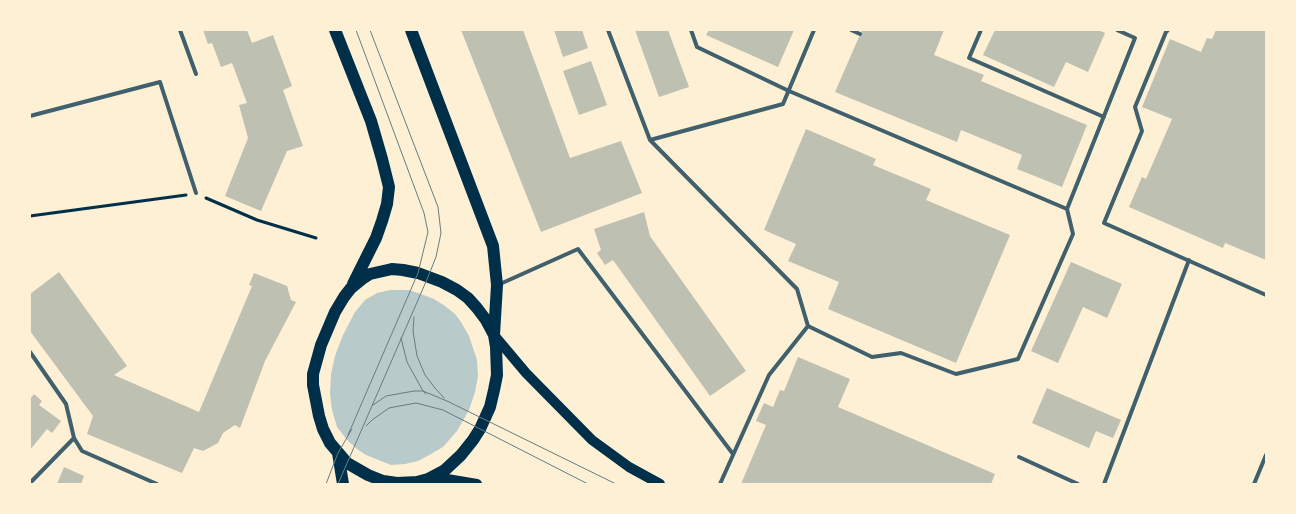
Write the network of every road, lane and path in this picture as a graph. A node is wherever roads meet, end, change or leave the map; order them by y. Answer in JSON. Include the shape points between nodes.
{"nodes":[{"id":1,"x":180,"y":30,"type":"edge"},
{"id":2,"x":335,"y":30,"type":"edge"},
{"id":3,"x":411,"y":30,"type":"edge"},
{"id":4,"x":608,"y":30,"type":"edge"},
{"id":5,"x":691,"y":30,"type":"edge"},
{"id":6,"x":814,"y":30,"type":"edge"},
{"id":7,"x":851,"y":30,"type":"edge"},
{"id":8,"x":981,"y":30,"type":"edge"},
{"id":9,"x":1117,"y":30,"type":"edge"},
{"id":10,"x":1168,"y":30,"type":"edge"},
{"id":11,"x":860,"y":34,"type":"dead end"},
{"id":12,"x":196,"y":74,"type":"dead end"},
{"id":13,"x":788,"y":91,"type":"junction"},
{"id":14,"x":30,"y":116,"type":"edge"},
{"id":15,"x":1104,"y":116,"type":"junction"},
{"id":16,"x":650,"y":140,"type":"junction"},
{"id":17,"x":196,"y":193,"type":"junction"},
{"id":18,"x":1067,"y":208,"type":"junction"},
{"id":19,"x":30,"y":216,"type":"edge"},
{"id":20,"x":316,"y":238,"type":"dead end"},
{"id":21,"x":1189,"y":260,"type":"junction"},
{"id":22,"x":497,"y":285,"type":"junction"},
{"id":23,"x":351,"y":288,"type":"junction"},
{"id":24,"x":1266,"y":295,"type":"edge"},
{"id":25,"x":808,"y":326,"type":"junction"},
{"id":26,"x":494,"y":335,"type":"junction"},
{"id":27,"x":30,"y":352,"type":"edge"},
{"id":28,"x":74,"y":438,"type":"junction"},
{"id":29,"x":338,"y":453,"type":"junction"},
{"id":30,"x":733,"y":454,"type":"junction"},
{"id":31,"x":1266,"y":455,"type":"edge"},
{"id":32,"x":1018,"y":458,"type":"dead end"},
{"id":33,"x":425,"y":482,"type":"edge"},
{"id":34,"x":30,"y":483,"type":"edge"},
{"id":35,"x":157,"y":484,"type":"edge"},
{"id":36,"x":343,"y":484,"type":"edge"},
{"id":37,"x":477,"y":484,"type":"edge"},
{"id":38,"x":660,"y":484,"type":"edge"},
{"id":39,"x":720,"y":484,"type":"edge"},
{"id":40,"x":1078,"y":484,"type":"edge"},
{"id":41,"x":1104,"y":484,"type":"edge"},
{"id":42,"x":1254,"y":484,"type":"edge"}],
"edges":[{"from":1,"to":12,"type":"lane"},
{"from":2,"to":23,"type":"main road","via":[[371,120],[389,187],[388,204],[376,238]]},
{"from":3,"to":22,"type":"main road","via":[[493,246]]},
{"from":4,"to":16,"type":"lane"},
{"from":5,"to":13,"type":"lane","via":[[697,47]]},
{"from":6,"to":13,"type":"lane"},
{"from":7,"to":11,"type":"lane"},
{"from":8,"to":15,"type":"lane","via":[[969,58]]},
{"from":9,"to":15,"type":"lane","via":[[1135,38]]},
{"from":10,"to":21,"type":"lane","via":[[1135,107],[1142,131],[1104,223]]},
{"from":13,"to":16,"type":"lane","via":[[783,104]]},
{"from":13,"to":18,"type":"lane"},
{"from":14,"to":17,"type":"lane","via":[[160,82]]},
{"from":15,"to":18,"type":"lane"},
{"from":16,"to":25,"type":"lane","via":[[798,289]]},
{"from":17,"to":19,"type":"path"},
{"from":17,"to":20,"type":"path","via":[[257,220]]},
{"from":18,"to":25,"type":"lane","via":[[1073,234],[1018,359],[956,374],[901,353],[872,357]]},
{"from":21,"to":24,"type":"lane"},
{"from":21,"to":41,"type":"lane"},
{"from":22,"to":26,"type":"main road"},
{"from":22,"to":30,"type":"lane","via":[[578,249]]},
{"from":23,"to":26,"type":"main road","via":[[381,270],[418,273],[442,282],[468,298]]},
{"from":23,"to":29,"type":"main road","via":[[327,329],[313,374],[319,416],[330,443]]},
{"from":25,"to":30,"type":"lane","via":[[769,375]]},
{"from":26,"to":33,"type":"main road","via":[[497,375],[490,406],[480,429],[453,463]]},
{"from":26,"to":38,"type":"main road","via":[[526,373],[592,440],[629,467]]},
{"from":27,"to":28,"type":"lane","via":[[66,404]]},
{"from":28,"to":34,"type":"lane"},
{"from":28,"to":35,"type":"lane","via":[[82,451]]},
{"from":29,"to":33,"type":"main road","via":[[347,463],[368,475],[383,480]]},
{"from":29,"to":36,"type":"main road"},
{"from":30,"to":39,"type":"lane"},
{"from":31,"to":42,"type":"lane"},
{"from":32,"to":40,"type":"lane"},
{"from":33,"to":37,"type":"main road","via":[[447,480]]}]}
